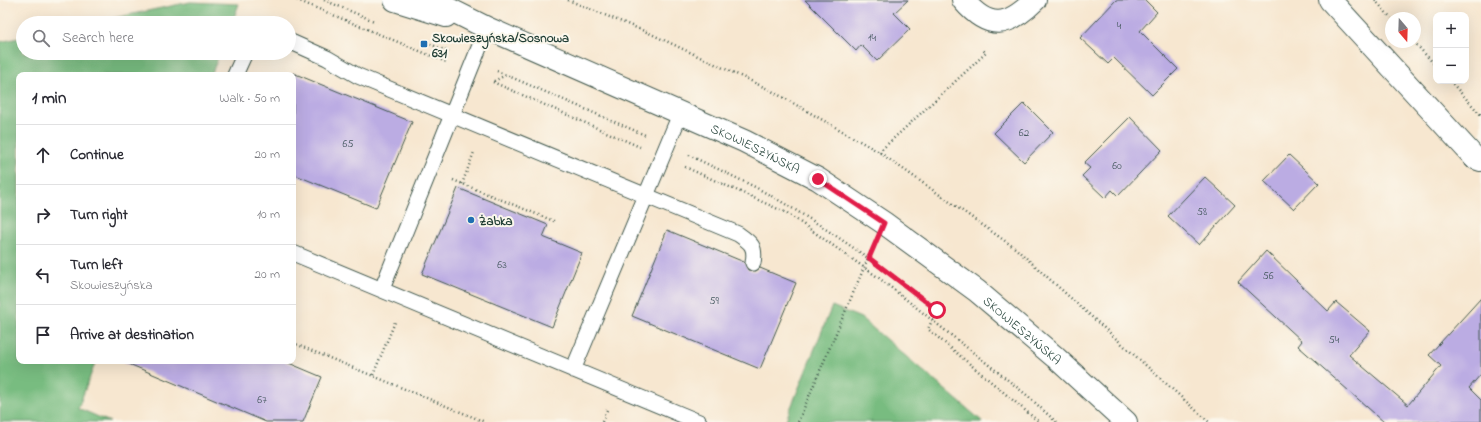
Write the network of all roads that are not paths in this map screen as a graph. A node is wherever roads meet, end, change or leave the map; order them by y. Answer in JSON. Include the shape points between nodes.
{"nodes":[{"id":1,"x":395,"y":0,"type":"edge"},
{"id":2,"x":431,"y":0,"type":"edge"},
{"id":3,"x":963,"y":0,"type":"edge"},
{"id":4,"x":1036,"y":0,"type":"edge"},
{"id":5,"x":1330,"y":0,"type":"edge"},
{"id":6,"x":487,"y":28,"type":"junction"},
{"id":7,"x":296,"y":44,"type":"edge"},
{"id":8,"x":242,"y":60,"type":"edge"},
{"id":9,"x":236,"y":72,"type":"edge"},
{"id":10,"x":681,"y":112,"type":"junction"},
{"id":11,"x":452,"y":115,"type":"junction"},
{"id":12,"x":1481,"y":160,"type":"edge"},
{"id":13,"x":645,"y":195,"type":"junction"},
{"id":14,"x":296,"y":254,"type":"edge"},
{"id":15,"x":753,"y":263,"type":"dead end"},
{"id":16,"x":382,"y":289,"type":"junction"},
{"id":17,"x":573,"y":370,"type":"junction"},
{"id":18,"x":699,"y":422,"type":"edge"},
{"id":19,"x":1126,"y":422,"type":"edge"}],
"edges":[{"from":1,"to":6,"type":"street","name":"SKOWIESZYŃSKA"},
{"from":2,"to":6,"type":"street","name":"SKOWIESZYŃSKA"},
{"from":3,"to":4,"type":"street","via":[[982,19],[998,23],[1022,13]]},
{"from":5,"to":12,"type":"street","via":[[1475,158]]},
{"from":6,"to":10,"type":"street","name":"SKOWIESZYŃSKA"},
{"from":6,"to":11,"type":"lane"},
{"from":7,"to":11,"type":"lane","via":[[358,76]]},
{"from":8,"to":9,"type":"lane"},
{"from":10,"to":13,"type":"lane"},
{"from":10,"to":19,"type":"street","name":"SKOWIESZYŃSKA","via":[[818,179],[884,223],[977,291],[1055,356]]},
{"from":11,"to":13,"type":"lane"},
{"from":11,"to":16,"type":"lane"},
{"from":13,"to":15,"type":"lane","via":[[738,234],[751,243],[755,254]]},
{"from":13,"to":17,"type":"lane"},
{"from":14,"to":16,"type":"lane"},
{"from":16,"to":17,"type":"lane"},
{"from":17,"to":18,"type":"lane"}]}
